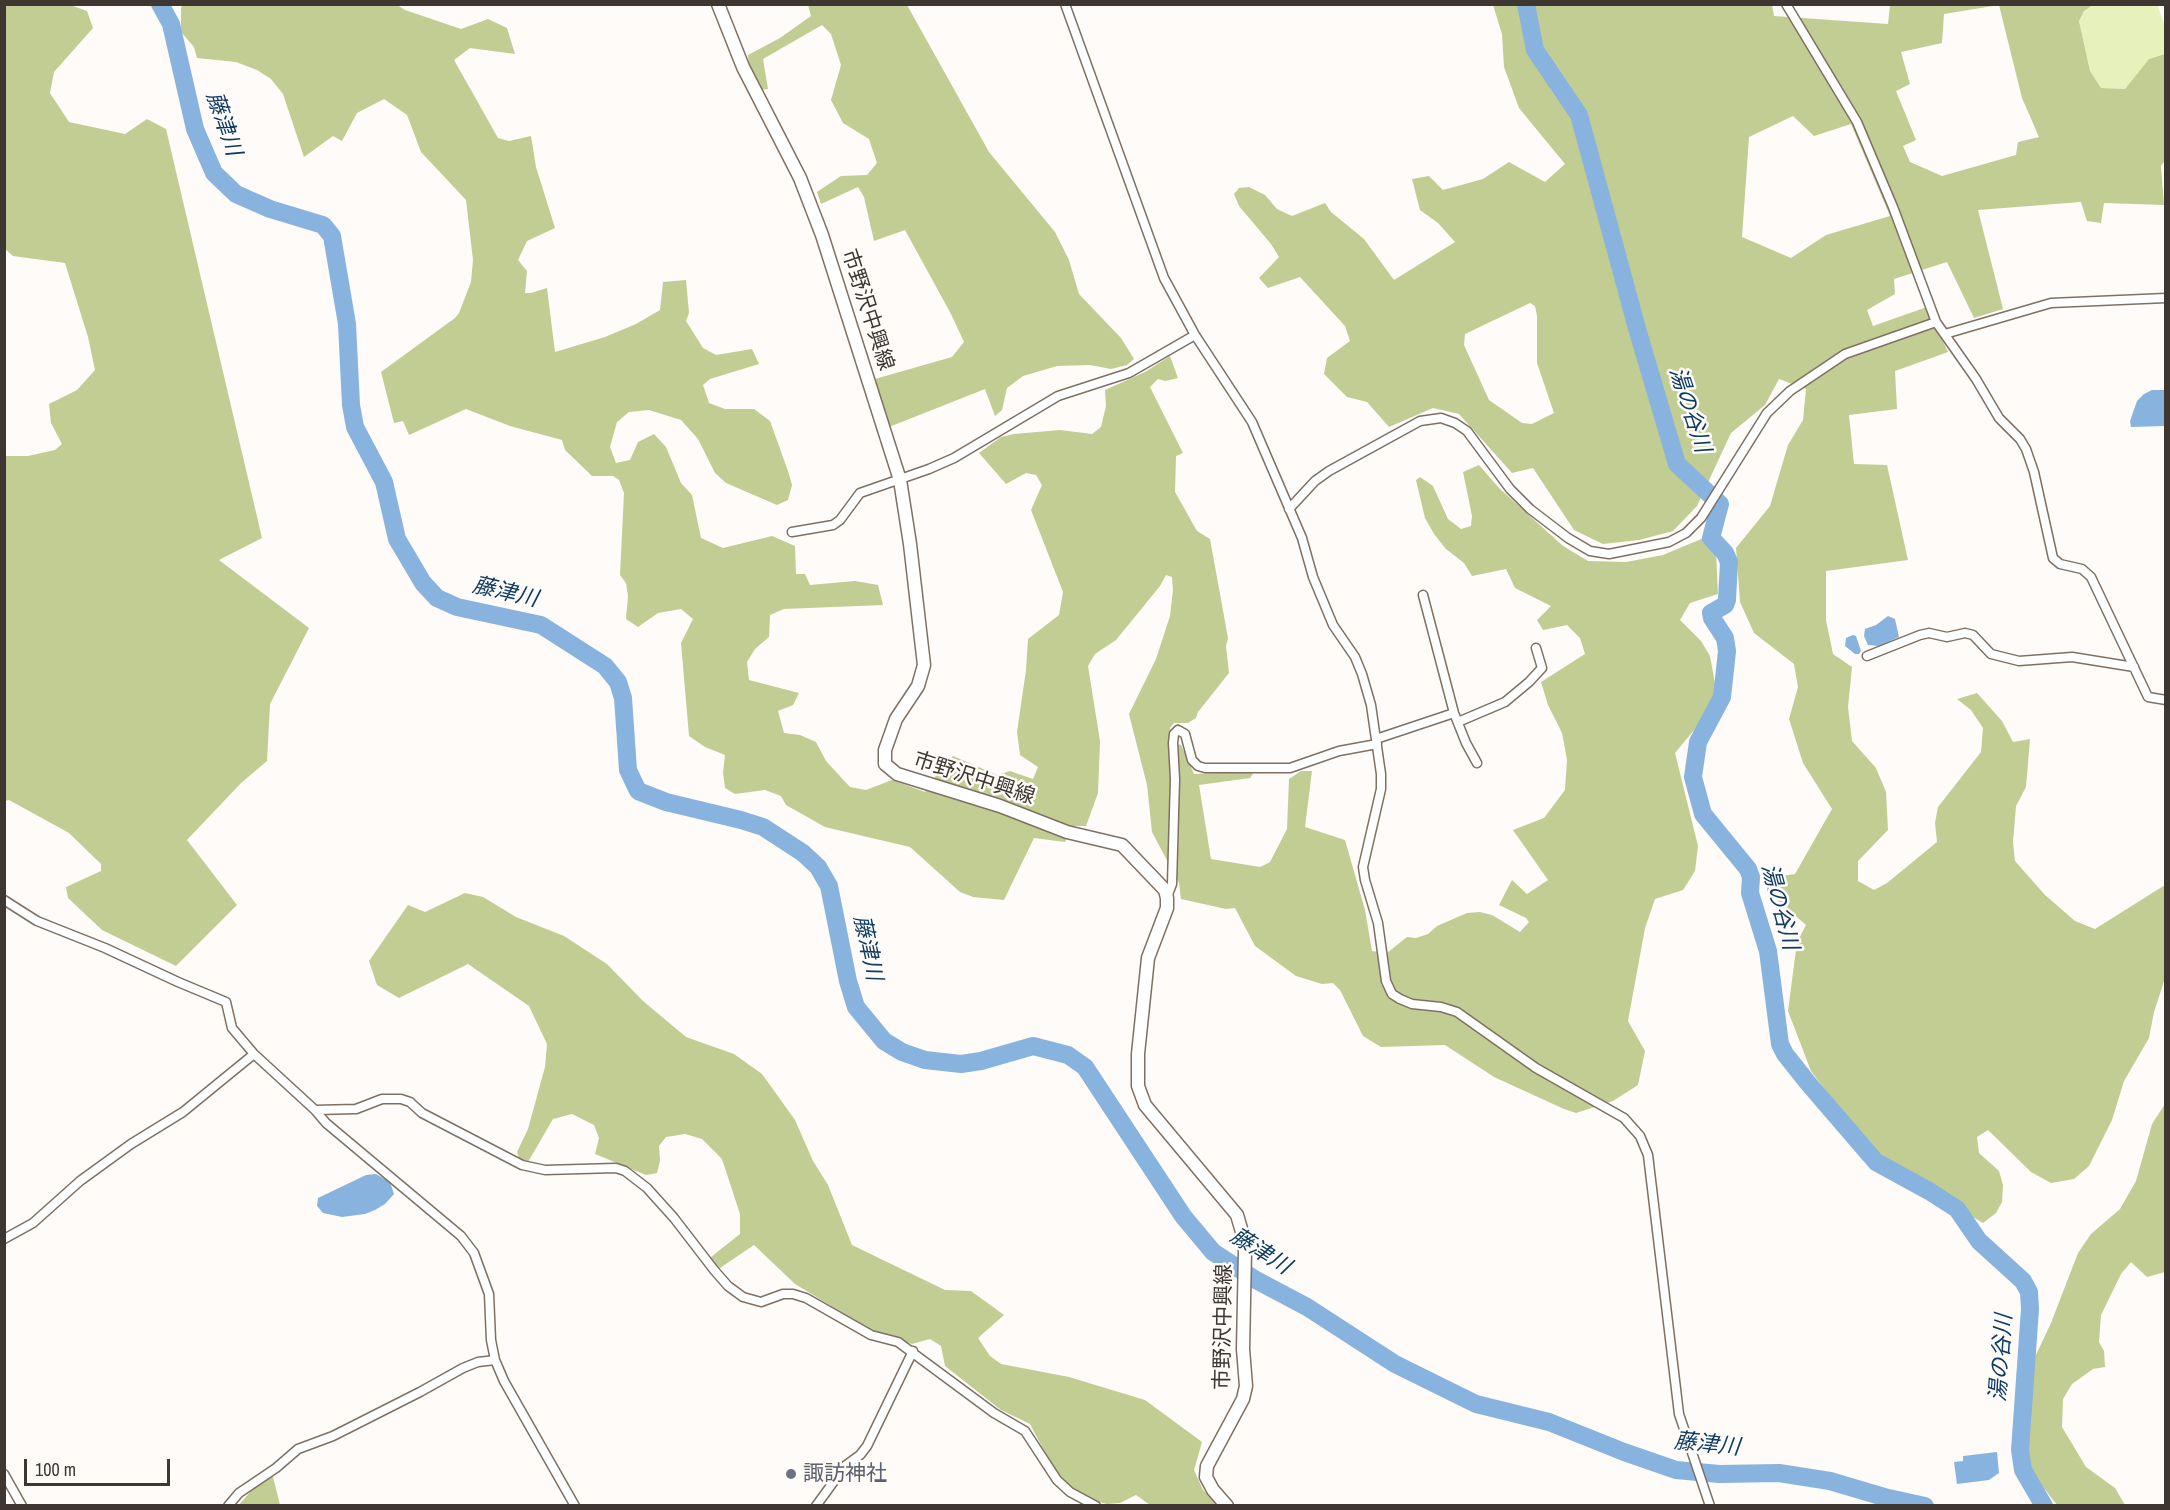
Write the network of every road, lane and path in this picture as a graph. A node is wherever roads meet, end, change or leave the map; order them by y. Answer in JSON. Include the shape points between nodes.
{"nodes":[{"id":1,"x":718,"y":4,"type":"edge"},
{"id":2,"x":1065,"y":4,"type":"edge"},
{"id":3,"x":1786,"y":4,"type":"edge"},
{"id":4,"x":2166,"y":298,"type":"edge"},
{"id":5,"x":1936,"y":322,"type":"junction"},
{"id":6,"x":1945,"y":334,"type":"junction"},
{"id":7,"x":1195,"y":335,"type":"junction"},
{"id":8,"x":900,"y":480,"type":"junction"},
{"id":9,"x":1289,"y":509,"type":"junction"},
{"id":10,"x":792,"y":532,"type":"dead end"},
{"id":11,"x":1423,"y":595,"type":"dead end"},
{"id":12,"x":1536,"y":648,"type":"dead end"},
{"id":13,"x":1867,"y":656,"type":"dead end"},
{"id":14,"x":2134,"y":667,"type":"junction"},
{"id":15,"x":2166,"y":700,"type":"edge"},
{"id":16,"x":1454,"y":713,"type":"junction"},
{"id":17,"x":1458,"y":722,"type":"junction"},
{"id":18,"x":1376,"y":741,"type":"junction"},
{"id":19,"x":1477,"y":763,"type":"dead end"},
{"id":20,"x":1167,"y":897,"type":"junction"},
{"id":21,"x":4,"y":900,"type":"edge"},
{"id":22,"x":254,"y":1054,"type":"junction"},
{"id":23,"x":315,"y":1110,"type":"junction"},
{"id":24,"x":4,"y":1239,"type":"edge"},
{"id":25,"x":913,"y":1351,"type":"junction"},
{"id":26,"x":495,"y":1360,"type":"junction"},
{"id":27,"x":4,"y":1474,"type":"edge"},
{"id":28,"x":22,"y":1506,"type":"edge"},
{"id":29,"x":228,"y":1506,"type":"edge"},
{"id":30,"x":575,"y":1506,"type":"edge"},
{"id":31,"x":816,"y":1506,"type":"edge"},
{"id":32,"x":1096,"y":1506,"type":"edge"},
{"id":33,"x":1227,"y":1506,"type":"edge"},
{"id":34,"x":1710,"y":1506,"type":"edge"}],
"edges":[{"from":1,"to":8,"type":"main road","name":"市野沢中興線","via":[[743,67],[800,178],[822,235]]},
{"from":2,"to":7,"type":"street","via":[[1164,278]]},
{"from":3,"to":5,"type":"street","via":[[1857,122]]},
{"from":4,"to":6,"type":"street","via":[[2051,303]]},
{"from":5,"to":6,"type":"street"},
{"from":5,"to":9,"type":"street","via":[[1845,354],[1790,391],[1767,413],[1701,518],[1669,542],[1609,554],[1590,551],[1530,508],[1510,489],[1467,431],[1441,418],[1420,421],[1329,471]]},
{"from":6,"to":14,"type":"street","via":[[1999,418],[2026,448],[2053,558],[2060,564],[2082,569],[2091,577]]},
{"from":7,"to":8,"type":"street","via":[[1129,373],[1058,396],[954,458]]},
{"from":7,"to":9,"type":"street","via":[[1252,422]]},
{"from":8,"to":10,"type":"street","via":[[860,493],[833,525]]},
{"from":8,"to":20,"type":"main road","name":"市野沢中興線","via":[[924,665],[918,686],[896,719],[885,750],[885,764],[897,774],[1067,832],[1122,845],[1165,890]]},
{"from":9,"to":18,"type":"street","via":[[1333,625],[1362,674]]},
{"from":11,"to":16,"type":"street"},
{"from":12,"to":17,"type":"street","via":[[1542,668],[1528,682],[1505,702]]},
{"from":13,"to":14,"type":"street","via":[[1920,634],[1947,637],[1965,633],[1973,635],[1990,654],[2019,661],[2072,657]]},
{"from":14,"to":15,"type":"street","via":[[2148,698]]},
{"from":16,"to":17,"type":"street"},
{"from":16,"to":18,"type":"street"},
{"from":17,"to":19,"type":"street"},
{"from":18,"to":20,"type":"street","via":[[1290,768],[1205,768],[1192,760],[1185,734],[1178,730],[1173,743],[1172,884]]},
{"from":18,"to":34,"type":"street","via":[[1380,789],[1363,867],[1378,922],[1386,981],[1392,994],[1400,999],[1457,1012],[1536,1068],[1624,1118],[1640,1136],[1648,1155],[1679,1414]]},
{"from":20,"to":33,"type":"main road","name":"市野沢中興線","via":[[1167,908],[1148,958],[1138,1086],[1145,1106],[1237,1215],[1245,1251],[1245,1393],[1207,1466],[1206,1477]]},
{"from":21,"to":22,"type":"street","via":[[37,921],[226,1002],[232,1028]]},
{"from":22,"to":23,"type":"street"},
{"from":22,"to":24,"type":"street","via":[[183,1112],[80,1181],[33,1223]]},
{"from":23,"to":25,"type":"street","via":[[356,1109],[382,1099],[401,1099],[522,1165],[545,1170],[625,1171],[647,1188],[714,1270],[743,1298],[761,1302],[783,1294],[806,1298],[871,1335],[898,1342]]},
{"from":23,"to":26,"type":"street","via":[[461,1236],[474,1253],[489,1294]]},
{"from":25,"to":31,"type":"street","via":[[867,1446],[839,1472]]},
{"from":25,"to":32,"type":"street","via":[[994,1413],[1025,1431],[1057,1480]]},
{"from":26,"to":29,"type":"street","via":[[463,1368],[333,1436],[298,1449],[239,1493]]},
{"from":26,"to":30,"type":"street"},
{"from":27,"to":28,"type":"street"}]}
